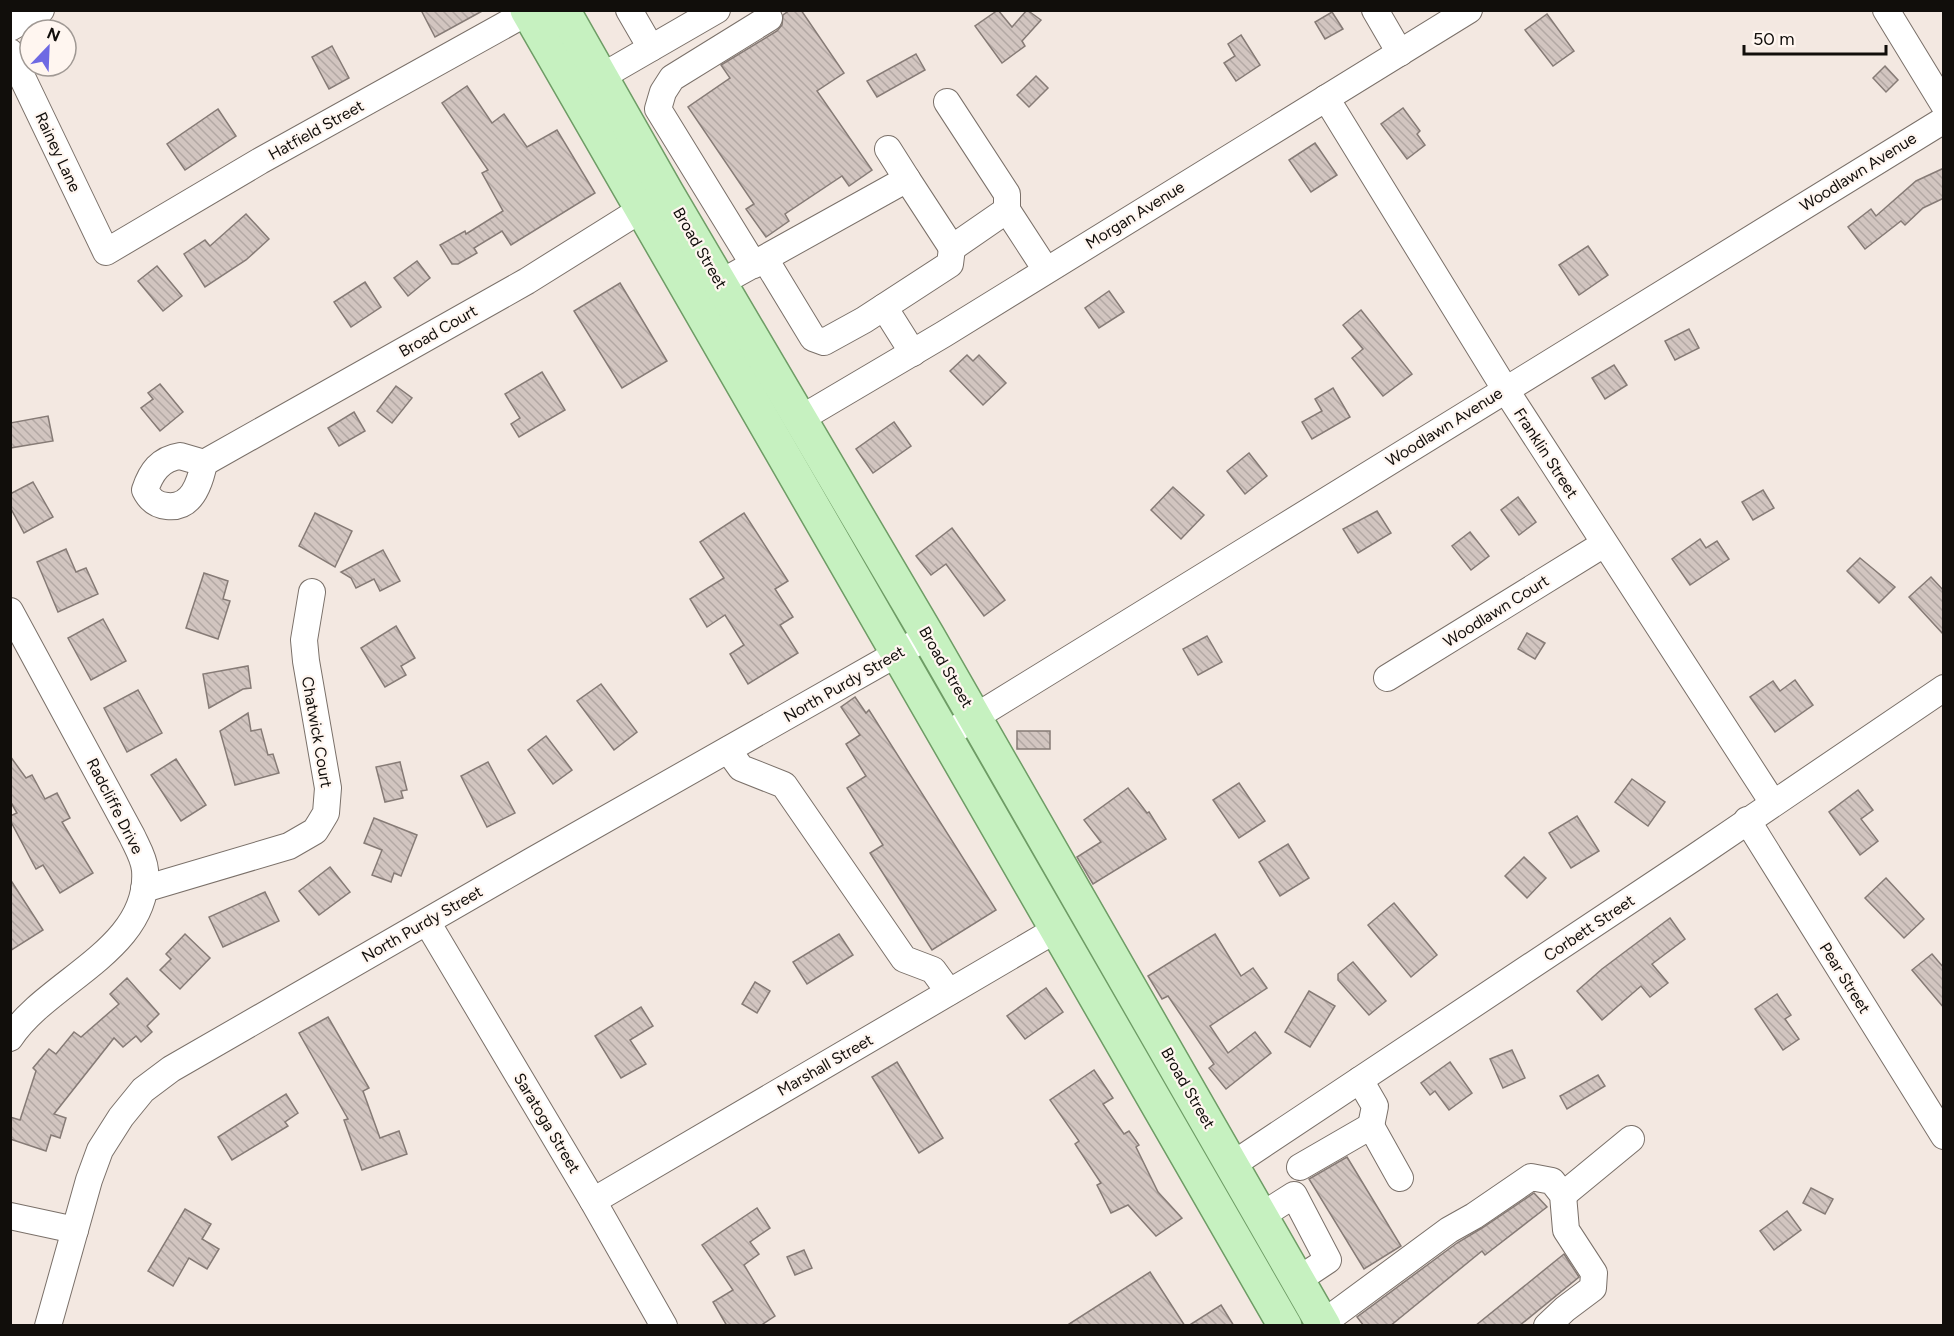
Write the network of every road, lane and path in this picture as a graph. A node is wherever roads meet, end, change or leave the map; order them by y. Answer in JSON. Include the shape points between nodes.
{"nodes":[{"id":1,"x":41,"y":10,"type":"edge"},
{"id":2,"x":629,"y":10,"type":"edge"},
{"id":3,"x":717,"y":10,"type":"edge"},
{"id":4,"x":1375,"y":10,"type":"edge"},
{"id":5,"x":1469,"y":10,"type":"edge"},
{"id":6,"x":1886,"y":10,"type":"edge"},
{"id":7,"x":528,"y":11,"type":"edge"},
{"id":8,"x":565,"y":11,"type":"edge"},
{"id":9,"x":769,"y":18,"type":"dead end"},
{"id":10,"x":10,"y":28,"type":"edge"},
{"id":11,"x":651,"y":48,"type":"junction"},
{"id":12,"x":10,"y":52,"type":"edge"},
{"id":13,"x":1400,"y":53,"type":"junction"},
{"id":14,"x":601,"y":77,"type":"junction"},
{"id":15,"x":1326,"y":98,"type":"junction"},
{"id":16,"x":947,"y":102,"type":"dead end"},
{"id":17,"x":1944,"y":105,"type":"edge"},
{"id":18,"x":658,"y":109,"type":"junction"},
{"id":19,"x":1944,"y":120,"type":"edge"},
{"id":20,"x":628,"y":124,"type":"junction"},
{"id":21,"x":683,"y":149,"type":"junction"},
{"id":22,"x":888,"y":149,"type":"dead end"},
{"id":23,"x":907,"y":179,"type":"junction"},
{"id":24,"x":654,"y":190,"type":"junction"},
{"id":25,"x":1007,"y":210,"type":"junction"},
{"id":26,"x":952,"y":248,"type":"junction"},
{"id":27,"x":106,"y":252,"type":"joint"},
{"id":28,"x":759,"y":262,"type":"junction"},
{"id":29,"x":1046,"y":270,"type":"junction"},
{"id":30,"x":720,"y":283,"type":"junction"},
{"id":31,"x":884,"y":307,"type":"junction"},
{"id":32,"x":913,"y":353,"type":"junction"},
{"id":33,"x":1505,"y":389,"type":"junction"},
{"id":34,"x":800,"y":419,"type":"junction"},
{"id":35,"x":204,"y":463,"type":"dead end"},
{"id":36,"x":1604,"y":544,"type":"junction"},
{"id":37,"x":312,"y":592,"type":"dead end"},
{"id":38,"x":10,"y":610,"type":"edge"},
{"id":39,"x":928,"y":636,"type":"junction"},
{"id":40,"x":898,"y":653,"type":"junction"},
{"id":41,"x":1387,"y":678,"type":"dead end"},
{"id":42,"x":1944,"y":688,"type":"edge"},
{"id":43,"x":975,"y":717,"type":"junction"},
{"id":44,"x":946,"y":735,"type":"junction"},
{"id":45,"x":728,"y":750,"type":"junction"},
{"id":46,"x":1773,"y":803,"type":"junction"},
{"id":47,"x":1747,"y":820,"type":"junction"},
{"id":48,"x":144,"y":889,"type":"junction"},
{"id":49,"x":427,"y":922,"type":"junction"},
{"id":50,"x":1057,"y":929,"type":"junction"},
{"id":51,"x":949,"y":992,"type":"junction"},
{"id":52,"x":12,"y":1031,"type":"edge"},
{"id":53,"x":1360,"y":1080,"type":"junction"},
{"id":54,"x":1371,"y":1126,"type":"junction"},
{"id":55,"x":1278,"y":1135,"type":"junction"},
{"id":56,"x":1944,"y":1136,"type":"edge"},
{"id":57,"x":1631,"y":1139,"type":"dead end"},
{"id":58,"x":1232,"y":1165,"type":"junction"},
{"id":59,"x":1300,"y":1167,"type":"junction"},
{"id":60,"x":1400,"y":1178,"type":"dead end"},
{"id":61,"x":1294,"y":1195,"type":"junction"},
{"id":62,"x":1563,"y":1195,"type":"junction"},
{"id":63,"x":593,"y":1201,"type":"junction"},
{"id":64,"x":10,"y":1216,"type":"edge"},
{"id":65,"x":1261,"y":1216,"type":"junction"},
{"id":66,"x":75,"y":1230,"type":"junction"},
{"id":67,"x":1298,"y":1280,"type":"junction"},
{"id":68,"x":1324,"y":1324,"type":"edge"},
{"id":69,"x":48,"y":1326,"type":"edge"},
{"id":70,"x":664,"y":1326,"type":"edge"},
{"id":71,"x":1285,"y":1326,"type":"edge"},
{"id":72,"x":1546,"y":1326,"type":"edge"}],
"edges":[{"from":1,"to":10,"type":"street"},
{"from":2,"to":11,"type":"street"},
{"from":3,"to":11,"type":"street"},
{"from":4,"to":13,"type":"street"},
{"from":5,"to":13,"type":"street","name":"Morgan Avenue"},
{"from":6,"to":17,"type":"street"},
{"from":7,"to":24,"type":"main road","name":"Broad Street"},
{"from":7,"to":27,"type":"street","name":"Hatfield Street"},
{"from":8,"to":14,"type":"main road","name":"Broad Street"},
{"from":9,"to":18,"type":"street","via":[[672,78]]},
{"from":11,"to":14,"type":"street"},
{"from":12,"to":27,"type":"street","name":"Rainey Lane"},
{"from":13,"to":15,"type":"street","name":"Morgan Avenue"},
{"from":14,"to":20,"type":"main road","name":"Broad Street"},
{"from":15,"to":29,"type":"street","name":"Morgan Avenue"},
{"from":15,"to":33,"type":"street","name":"Franklin Street"},
{"from":16,"to":25,"type":"street","via":[[1007,194]]},
{"from":18,"to":20,"type":"street"},
{"from":18,"to":21,"type":"street"},
{"from":19,"to":33,"type":"street","name":"Woodlawn Avenue"},
{"from":20,"to":24,"type":"main road","name":"Broad Street"},
{"from":21,"to":24,"type":"street","name":"Broad Court"},
{"from":21,"to":28,"type":"street"},
{"from":22,"to":23,"type":"street"},
{"from":23,"to":26,"type":"street"},
{"from":23,"to":28,"type":"street"},
{"from":24,"to":30,"type":"main road","name":"Broad Street"},
{"from":24,"to":35,"type":"street","name":"Broad Court","via":[[527,281]]},
{"from":24,"to":40,"type":"main road","name":"Broad Street"},
{"from":25,"to":26,"type":"street"},
{"from":25,"to":29,"type":"street"},
{"from":26,"to":31,"type":"street","via":[[950,264]]},
{"from":28,"to":30,"type":"street"},
{"from":28,"to":31,"type":"street","via":[[813,338],[824,342]]},
{"from":29,"to":32,"type":"street","name":"Morgan Avenue"},
{"from":30,"to":34,"type":"main road","name":"Broad Street"},
{"from":31,"to":32,"type":"street"},
{"from":32,"to":34,"type":"street","name":"Morgan Avenue"},
{"from":33,"to":36,"type":"street","name":"Franklin Street"},
{"from":33,"to":43,"type":"street","name":"Woodlawn Avenue"},
{"from":34,"to":39,"type":"main road","name":"Broad Street"},
{"from":36,"to":41,"type":"street","name":"Woodlawn Court"},
{"from":36,"to":46,"type":"street","name":"Franklin Street"},
{"from":37,"to":48,"type":"street","name":"Chatwick Court","via":[[304,640],[328,788],[326,813],[320,824],[289,846]]},
{"from":38,"to":48,"type":"street","name":"Radcliffe Drive","via":[[132,836],[145,870]]},
{"from":39,"to":40,"type":"street","name":"North Purdy Street"},
{"from":39,"to":43,"type":"main road","name":"Broad Street"},
{"from":40,"to":44,"type":"main road","name":"Broad Street"},
{"from":40,"to":45,"type":"street","name":"North Purdy Street"},
{"from":42,"to":46,"type":"street","name":"Corbett Street"},
{"from":43,"to":44,"type":"street","name":"Woodlawn Avenue"},
{"from":43,"to":58,"type":"main road","name":"Broad Street"},
{"from":44,"to":50,"type":"main road","name":"Broad Street"},
{"from":45,"to":49,"type":"street","name":"North Purdy Street"},
{"from":45,"to":51,"type":"street","via":[[741,768],[784,785],[904,959],[933,970]]},
{"from":46,"to":47,"type":"street","name":"Corbett Street"},
{"from":47,"to":53,"type":"street","name":"Corbett Street"},
{"from":47,"to":56,"type":"street","name":"Pear Street"},
{"from":48,"to":52,"type":"street","name":"Radcliffe Drive","via":[[130,924],[118,939]]},
{"from":49,"to":63,"type":"street","name":"Saratoga Street"},
{"from":49,"to":66,"type":"street","name":"North Purdy Street","via":[[171,1069],[143,1090],[100,1150]]},
{"from":50,"to":51,"type":"street","name":"Marshall Street"},
{"from":50,"to":71,"type":"main road","name":"Broad Street"},
{"from":51,"to":63,"type":"street","name":"Marshall Street"},
{"from":53,"to":54,"type":"street","via":[[1375,1106]]},
{"from":53,"to":55,"type":"street","name":"Corbett Street"},
{"from":54,"to":59,"type":"street"},
{"from":54,"to":60,"type":"street"},
{"from":55,"to":58,"type":"street","name":"Corbett Street"},
{"from":55,"to":59,"type":"street"},
{"from":57,"to":62,"type":"street"},
{"from":58,"to":65,"type":"main road","name":"Broad Street"},
{"from":59,"to":61,"type":"street"},
{"from":61,"to":65,"type":"street"},
{"from":61,"to":67,"type":"street","via":[[1328,1260]]},
{"from":62,"to":68,"type":"street","via":[[1552,1181],[1531,1177],[1449,1230]]},
{"from":62,"to":72,"type":"street","via":[[1566,1230],[1594,1273],[1593,1288]]},
{"from":63,"to":70,"type":"street","name":"Saratoga Street"},
{"from":64,"to":66,"type":"street"},
{"from":65,"to":67,"type":"main road","name":"Broad Street"},
{"from":66,"to":69,"type":"street","name":"North Purdy Street"},
{"from":67,"to":68,"type":"main road","name":"Broad Street"}]}
